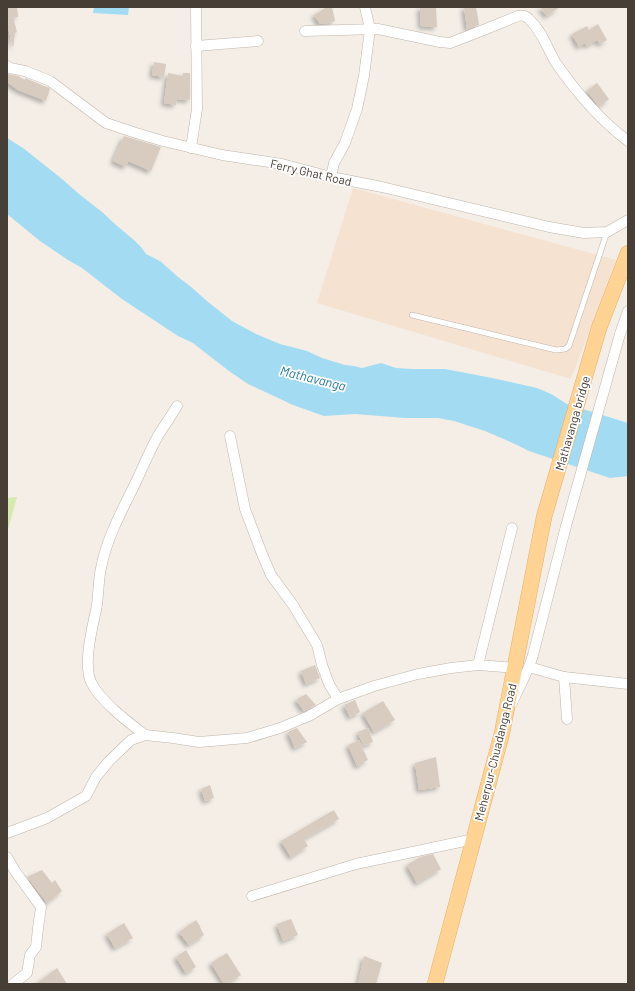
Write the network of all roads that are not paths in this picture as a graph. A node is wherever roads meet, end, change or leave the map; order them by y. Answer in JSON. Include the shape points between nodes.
{"nodes":[{"id":1,"x":196,"y":7,"type":"edge"},
{"id":2,"x":365,"y":7,"type":"edge"},
{"id":3,"x":370,"y":29,"type":"junction"},
{"id":4,"x":305,"y":31,"type":"dead end"},
{"id":5,"x":258,"y":41,"type":"dead end"},
{"id":6,"x":196,"y":46,"type":"junction"},
{"id":7,"x":7,"y":66,"type":"edge"},
{"id":8,"x":628,"y":141,"type":"edge"},
{"id":9,"x":191,"y":148,"type":"junction"},
{"id":10,"x":330,"y":177,"type":"junction"},
{"id":11,"x":628,"y":220,"type":"edge"},
{"id":12,"x":607,"y":232,"type":"junction"},
{"id":13,"x":628,"y":253,"type":"edge"},
{"id":14,"x":628,"y":311,"type":"edge"},
{"id":15,"x":412,"y":315,"type":"dead end"},
{"id":16,"x":624,"y":328,"type":"edge"},
{"id":17,"x":177,"y":406,"type":"dead end"},
{"id":18,"x":230,"y":436,"type":"dead end"},
{"id":19,"x":544,"y":517,"type":"joint"},
{"id":20,"x":512,"y":528,"type":"dead end"},
{"id":21,"x":478,"y":665,"type":"junction"},
{"id":22,"x":522,"y":667,"type":"junction"},
{"id":23,"x":564,"y":677,"type":"junction"},
{"id":24,"x":628,"y":684,"type":"edge"},
{"id":25,"x":338,"y":699,"type":"junction"},
{"id":26,"x":567,"y":719,"type":"dead end"},
{"id":27,"x":145,"y":735,"type":"junction"},
{"id":28,"x":7,"y":833,"type":"edge"},
{"id":29,"x":474,"y":839,"type":"junction"},
{"id":30,"x":7,"y":857,"type":"edge"},
{"id":31,"x":252,"y":896,"type":"dead end"},
{"id":32,"x":13,"y":984,"type":"edge"},
{"id":33,"x":435,"y":984,"type":"edge"}],
"edges":[{"from":1,"to":6,"type":"street"},
{"from":2,"to":3,"type":"street"},
{"from":3,"to":4,"type":"street"},
{"from":3,"to":8,"type":"street","via":[[450,43],[518,16],[526,16],[583,98]]},
{"from":3,"to":10,"type":"street","via":[[357,109]]},
{"from":5,"to":6,"type":"street"},
{"from":6,"to":9,"type":"street","via":[[197,109]]},
{"from":7,"to":9,"type":"street","name":"Ferry Ghat Road","via":[[50,81],[106,123],[163,142]]},
{"from":9,"to":10,"type":"street","name":"Ferry Ghat Road","via":[[282,164]]},
{"from":10,"to":12,"type":"street","name":"Ferry Ghat Road","via":[[549,227],[584,233]]},
{"from":11,"to":12,"type":"street","name":"Ferry Ghat Road"},
{"from":12,"to":15,"type":"lane","via":[[569,346],[565,349],[556,350]]},
{"from":13,"to":19,"type":"main road","name":"Mathavanga bridge","via":[[600,328]]},
{"from":14,"to":16,"type":"street"},
{"from":16,"to":22,"type":"street","via":[[566,526],[539,633]]},
{"from":17,"to":27,"type":"street","via":[[120,514],[106,549],[100,569],[97,608],[89,649],[88,671],[98,693]]},
{"from":18,"to":25,"type":"street","via":[[245,509],[262,554],[271,575],[317,645],[328,684]]},
{"from":19,"to":22,"type":"main road","name":"Meherpur-Chuadanga Road"},
{"from":20,"to":21,"type":"street"},
{"from":21,"to":22,"type":"street"},
{"from":21,"to":25,"type":"street","via":[[418,674]]},
{"from":22,"to":23,"type":"street"},
{"from":22,"to":29,"type":"main road","name":"Meherpur-Chuadanga Road","via":[[505,718]]},
{"from":23,"to":24,"type":"street"},
{"from":23,"to":26,"type":"street"},
{"from":25,"to":27,"type":"street","via":[[309,716],[247,738],[199,742]]},
{"from":27,"to":28,"type":"street","via":[[131,740],[109,761],[96,777],[86,796],[47,818]]},
{"from":29,"to":31,"type":"street","via":[[356,864]]},
{"from":29,"to":33,"type":"main road","name":"Meherpur-Chuadanga Road"},
{"from":30,"to":32,"type":"street","via":[[41,907],[36,947],[30,955],[27,973]]}]}
